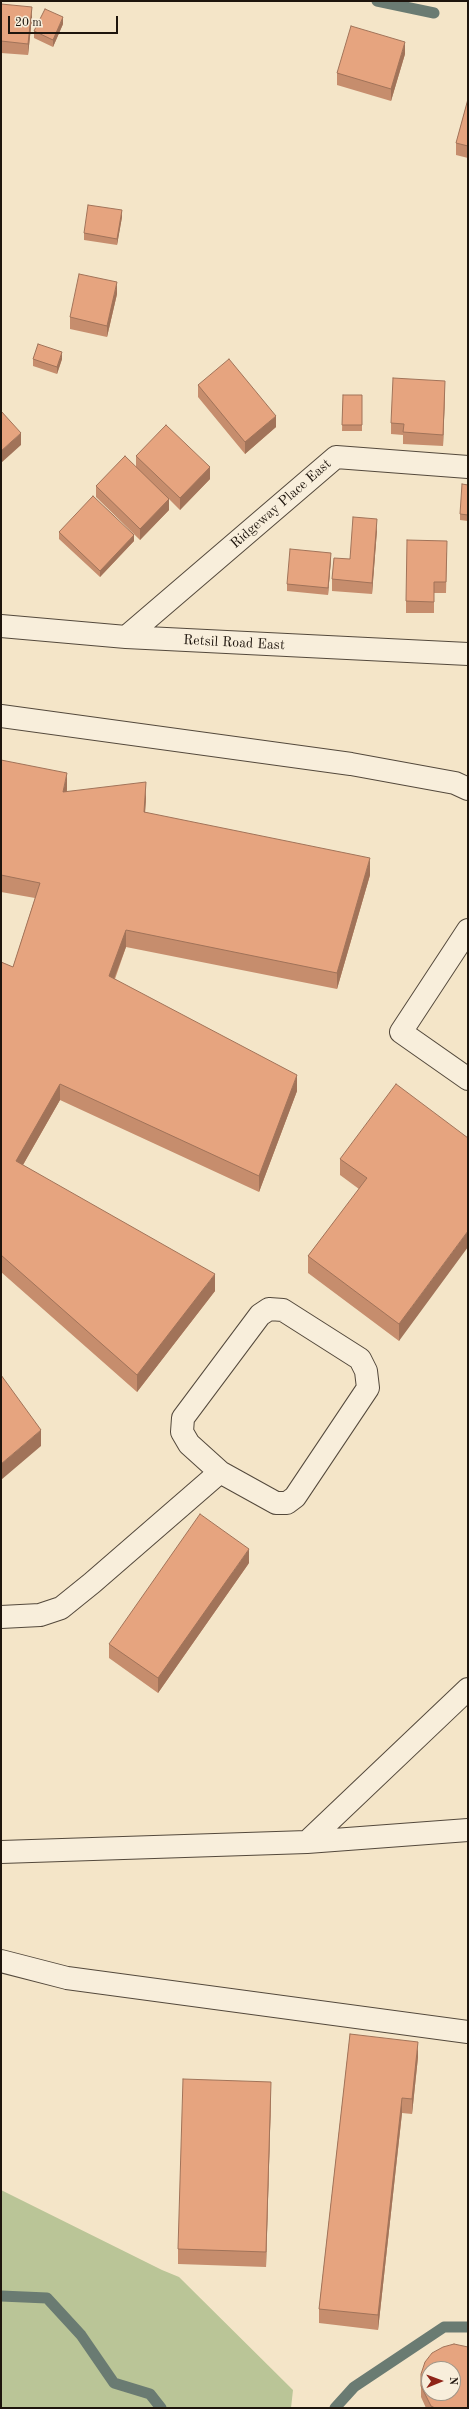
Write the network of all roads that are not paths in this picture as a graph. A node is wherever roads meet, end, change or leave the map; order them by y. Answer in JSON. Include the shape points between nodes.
{"nodes":[{"id":1,"x":468,"y":468,"type":"edge"},
{"id":2,"x":1,"y":626,"type":"edge"},
{"id":3,"x":126,"y":637,"type":"junction"},
{"id":4,"x":468,"y":654,"type":"edge"},
{"id":5,"x":1,"y":716,"type":"edge"},
{"id":6,"x":468,"y":789,"type":"edge"},
{"id":7,"x":468,"y":930,"type":"edge"},
{"id":8,"x":468,"y":1079,"type":"edge"},
{"id":9,"x":220,"y":1472,"type":"junction"},
{"id":10,"x":1,"y":1617,"type":"edge"},
{"id":11,"x":468,"y":1689,"type":"edge"},
{"id":12,"x":468,"y":1830,"type":"edge"},
{"id":13,"x":307,"y":1842,"type":"junction"},
{"id":14,"x":1,"y":1852,"type":"edge"},
{"id":15,"x":1,"y":1961,"type":"edge"},
{"id":16,"x":468,"y":2032,"type":"edge"}],
"edges":[{"from":1,"to":3,"type":"street","name":"Ridgeway Place East","via":[[336,456]]},
{"from":2,"to":3,"type":"street","name":"Retsil Road East"},
{"from":3,"to":4,"type":"street","name":"Retsil Road East"},
{"from":5,"to":6,"type":"street","via":[[351,764],[455,783]]},
{"from":7,"to":8,"type":"street","via":[[400,1032]]},
{"from":9,"to":9,"type":"street","via":[[189,1444],[182,1432],[183,1418],[260,1315],[269,1309],[283,1310],[360,1359],[366,1371],[368,1388],[295,1497],[287,1503],[276,1503]]},
{"from":9,"to":10,"type":"street","via":[[61,1608],[40,1614]]},
{"from":11,"to":13,"type":"street"},
{"from":12,"to":13,"type":"street"},
{"from":13,"to":14,"type":"street"},
{"from":15,"to":16,"type":"street","via":[[67,1978]]}]}
